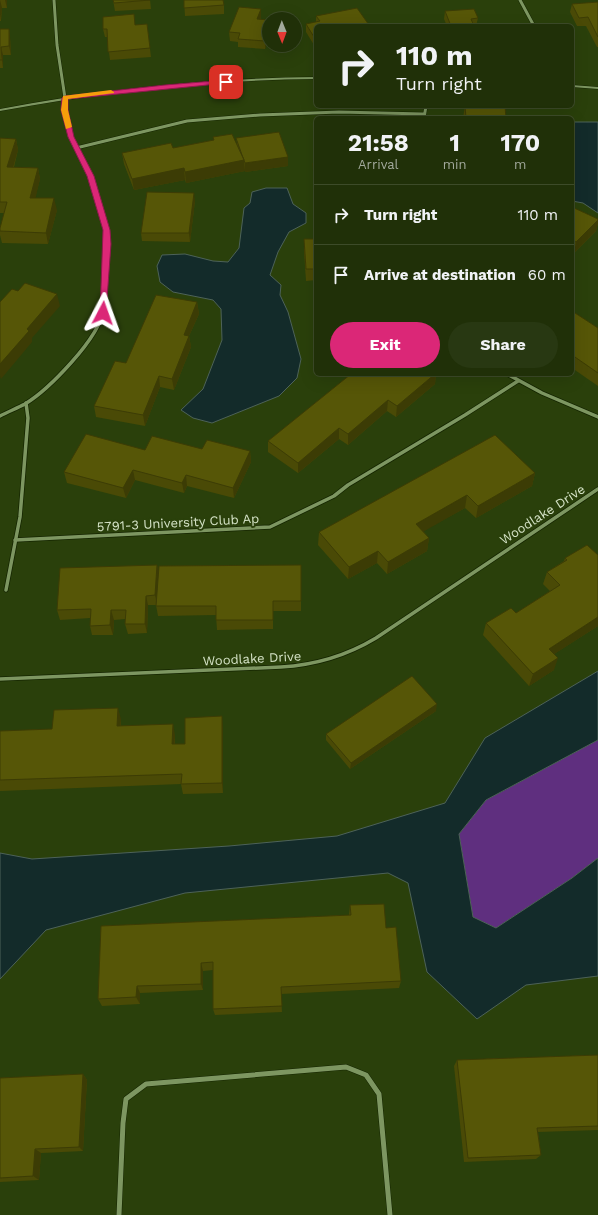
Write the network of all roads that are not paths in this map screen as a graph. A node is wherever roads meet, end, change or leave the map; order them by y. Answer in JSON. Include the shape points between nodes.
{"nodes":[{"id":1,"x":54,"y":0,"type":"edge"},
{"id":2,"x":520,"y":0,"type":"edge"},
{"id":3,"x":533,"y":24,"type":"edge"},
{"id":4,"x":314,"y":78,"type":"edge"},
{"id":5,"x":574,"y":86,"type":"edge"},
{"id":6,"x":598,"y":88,"type":"edge"},
{"id":7,"x":65,"y":98,"type":"junction"},
{"id":8,"x":0,"y":110,"type":"edge"},
{"id":9,"x":424,"y":116,"type":"edge"},
{"id":10,"x":76,"y":148,"type":"junction"},
{"id":11,"x":510,"y":376,"type":"edge"},
{"id":12,"x":518,"y":381,"type":"junction"},
{"id":13,"x":26,"y":403,"type":"junction"},
{"id":14,"x":0,"y":416,"type":"edge"},
{"id":15,"x":598,"y":417,"type":"edge"},
{"id":16,"x":598,"y":489,"type":"edge"},
{"id":17,"x":15,"y":540,"type":"junction"},
{"id":18,"x":6,"y":590,"type":"dead end"},
{"id":19,"x":0,"y":679,"type":"edge"},
{"id":20,"x":119,"y":1215,"type":"edge"},
{"id":21,"x":390,"y":1215,"type":"edge"}],
"edges":[{"from":1,"to":7,"type":"street","via":[[57,45]]},
{"from":2,"to":3,"type":"street"},
{"from":4,"to":7,"type":"street","via":[[210,83]]},
{"from":5,"to":6,"type":"street"},
{"from":7,"to":8,"type":"street"},
{"from":7,"to":10,"type":"street","via":[[65,110]]},
{"from":9,"to":10,"type":"street","via":[[339,112],[187,121]]},
{"from":10,"to":13,"type":"street","via":[[90,176],[107,230],[103,313],[95,333],[84,349]]},
{"from":11,"to":12,"type":"street"},
{"from":12,"to":15,"type":"street"},
{"from":12,"to":17,"type":"street","name":"5791-3 University Club Ap","via":[[334,496],[270,527]]},
{"from":13,"to":14,"type":"street"},
{"from":13,"to":17,"type":"street","via":[[28,418],[20,517]]},
{"from":16,"to":19,"type":"street","name":"Woodlake Drive","via":[[387,631],[331,660],[295,668],[231,668]]},
{"from":17,"to":18,"type":"street"},
{"from":20,"to":21,"type":"street","via":[[126,1099],[146,1084],[346,1067],[366,1075],[379,1094]]}]}
